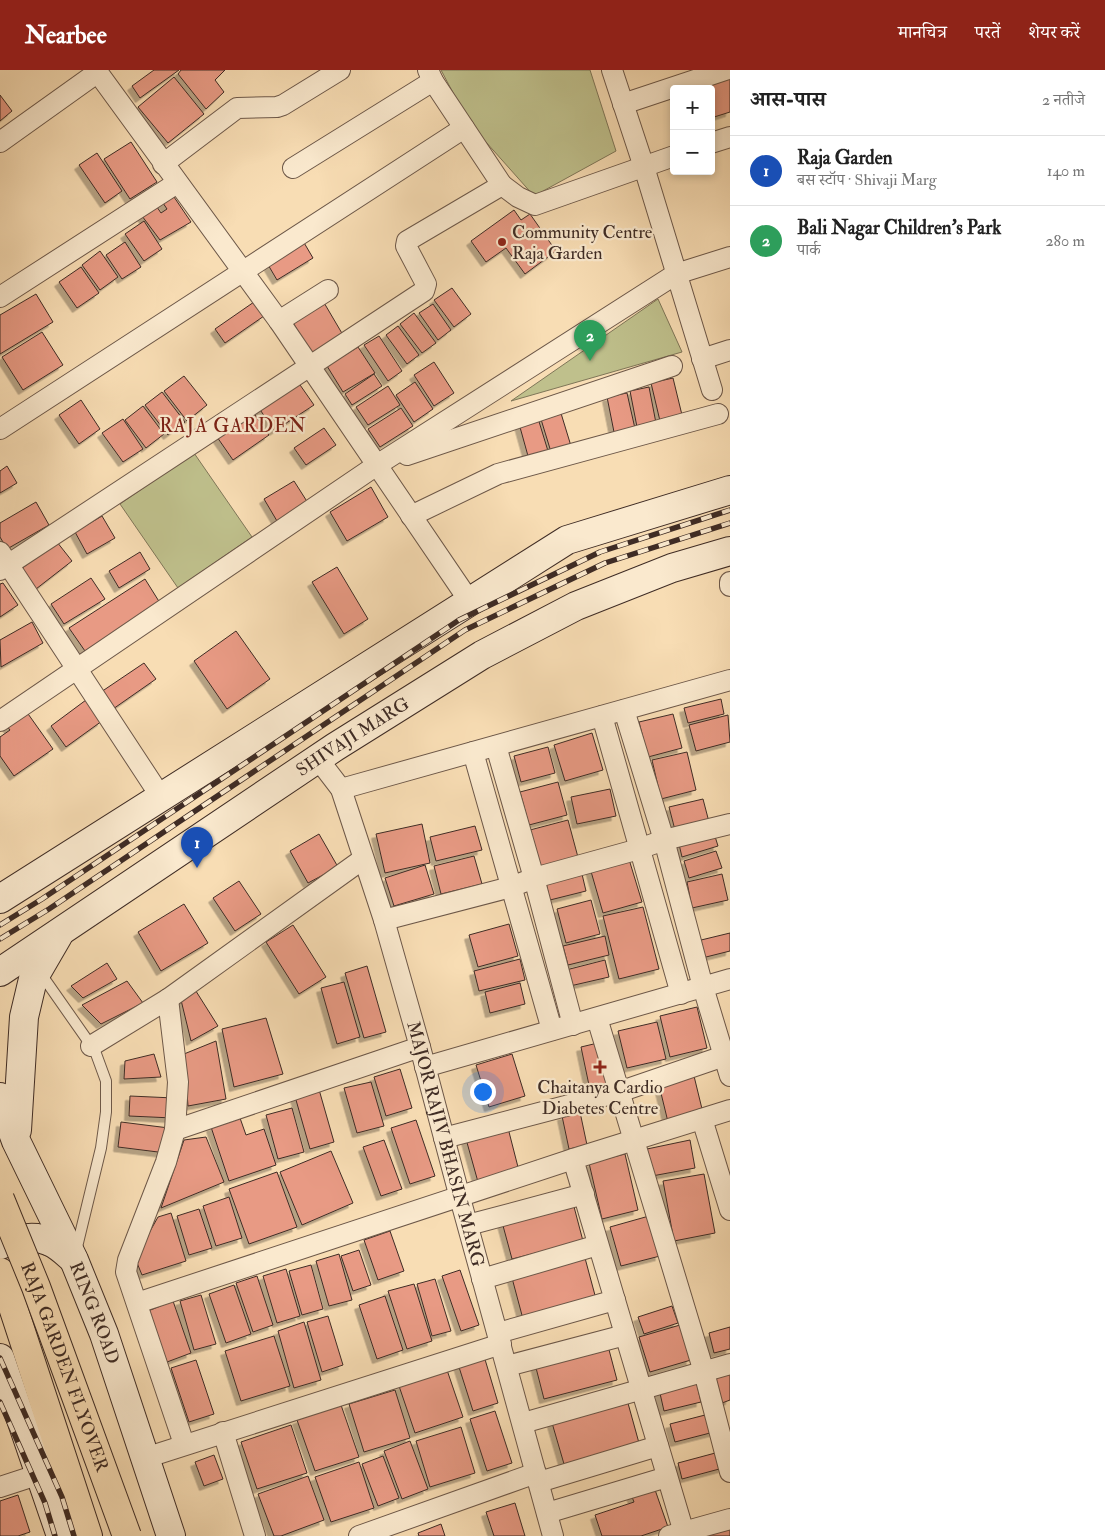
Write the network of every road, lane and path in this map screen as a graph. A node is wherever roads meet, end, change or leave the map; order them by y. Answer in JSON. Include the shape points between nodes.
{"nodes":[{"id":1,"x":340,"y":70,"type":"edge"},
{"id":2,"x":612,"y":70,"type":"edge"},
{"id":3,"x":725,"y":70,"type":"edge"},
{"id":4,"x":97,"y":71,"type":"edge"},
{"id":5,"x":430,"y":76,"type":"edge"},
{"id":6,"x":623,"y":104,"type":"junction"},
{"id":7,"x":464,"y":128,"type":"junction"},
{"id":8,"x":730,"y":137,"type":"edge"},
{"id":9,"x":0,"y":142,"type":"edge"},
{"id":10,"x":715,"y":143,"type":"edge"},
{"id":11,"x":670,"y":157,"type":"edge"},
{"id":12,"x":163,"y":164,"type":"junction"},
{"id":13,"x":644,"y":167,"type":"junction"},
{"id":14,"x":293,"y":168,"type":"dead end"},
{"id":15,"x":177,"y":183,"type":"junction"},
{"id":16,"x":502,"y":184,"type":"junction"},
{"id":17,"x":729,"y":260,"type":"edge"},
{"id":18,"x":242,"y":272,"type":"junction"},
{"id":19,"x":676,"y":274,"type":"junction"},
{"id":20,"x":328,"y":290,"type":"dead end"},
{"id":21,"x":0,"y":297,"type":"edge"},
{"id":22,"x":279,"y":321,"type":"junction"},
{"id":23,"x":730,"y":350,"type":"edge"},
{"id":24,"x":702,"y":359,"type":"junction"},
{"id":25,"x":309,"y":366,"type":"junction"},
{"id":26,"x":672,"y":366,"type":"dead end"},
{"id":27,"x":712,"y":390,"type":"dead end"},
{"id":28,"x":726,"y":408,"type":"edge"},
{"id":29,"x":0,"y":429,"type":"edge"},
{"id":30,"x":376,"y":465,"type":"junction"},
{"id":31,"x":730,"y":490,"type":"edge"},
{"id":32,"x":412,"y":516,"type":"junction"},
{"id":33,"x":730,"y":551,"type":"edge"},
{"id":34,"x":3,"y":562,"type":"edge"},
{"id":35,"x":470,"y":602,"type":"junction"},
{"id":36,"x":78,"y":669,"type":"junction"},
{"id":37,"x":730,"y":680,"type":"edge"},
{"id":38,"x":624,"y":710,"type":"junction"},
{"id":39,"x":602,"y":716,"type":"junction"},
{"id":40,"x":0,"y":721,"type":"edge"},
{"id":41,"x":496,"y":746,"type":"junction"},
{"id":42,"x":473,"y":752,"type":"junction"},
{"id":43,"x":318,"y":759,"type":"junction"},
{"id":44,"x":341,"y":789,"type":"junction"},
{"id":45,"x":161,"y":797,"type":"junction"},
{"id":46,"x":730,"y":824,"type":"edge"},
{"id":47,"x":664,"y":840,"type":"junction"},
{"id":48,"x":639,"y":849,"type":"junction"},
{"id":49,"x":363,"y":859,"type":"junction"},
{"id":50,"x":534,"y":878,"type":"junction"},
{"id":51,"x":511,"y":887,"type":"junction"},
{"id":52,"x":2,"y":898,"type":"edge"},
{"id":53,"x":384,"y":920,"type":"junction"},
{"id":54,"x":61,"y":931,"type":"junction"},
{"id":55,"x":38,"y":969,"type":"junction"},
{"id":56,"x":0,"y":972,"type":"edge"},
{"id":57,"x":730,"y":979,"type":"edge"},
{"id":58,"x":703,"y":987,"type":"junction"},
{"id":59,"x":681,"y":994,"type":"junction"},
{"id":60,"x":168,"y":999,"type":"junction"},
{"id":61,"x":597,"y":1018,"type":"junction"},
{"id":62,"x":573,"y":1024,"type":"junction"},
{"id":63,"x":552,"y":1030,"type":"junction"},
{"id":64,"x":91,"y":1046,"type":"junction"},
{"id":65,"x":420,"y":1047,"type":"junction"},
{"id":66,"x":724,"y":1056,"type":"junction"},
{"id":67,"x":425,"y":1067,"type":"junction"},
{"id":68,"x":730,"y":1076,"type":"edge"},
{"id":69,"x":619,"y":1092,"type":"junction"},
{"id":70,"x":0,"y":1097,"type":"edge"},
{"id":71,"x":730,"y":1110,"type":"edge"},
{"id":72,"x":702,"y":1119,"type":"junction"},
{"id":73,"x":175,"y":1130,"type":"junction"},
{"id":74,"x":444,"y":1138,"type":"junction"},
{"id":75,"x":16,"y":1141,"type":"junction"},
{"id":76,"x":634,"y":1141,"type":"junction"},
{"id":77,"x":573,"y":1159,"type":"junction"},
{"id":78,"x":584,"y":1194,"type":"junction"},
{"id":79,"x":460,"y":1198,"type":"junction"},
{"id":80,"x":0,"y":1199,"type":"edge"},
{"id":81,"x":730,"y":1210,"type":"edge"},
{"id":82,"x":468,"y":1226,"type":"junction"},
{"id":83,"x":0,"y":1245,"type":"edge"},
{"id":84,"x":598,"y":1245,"type":"junction"},
{"id":85,"x":74,"y":1260,"type":"junction"},
{"id":86,"x":0,"y":1272,"type":"edge"},
{"id":87,"x":482,"y":1280,"type":"junction"},
{"id":88,"x":615,"y":1300,"type":"junction"},
{"id":89,"x":137,"y":1303,"type":"junction"},
{"id":90,"x":625,"y":1335,"type":"junction"},
{"id":91,"x":499,"y":1338,"type":"junction"},
{"id":92,"x":0,"y":1358,"type":"edge"},
{"id":93,"x":730,"y":1364,"type":"edge"},
{"id":94,"x":507,"y":1366,"type":"junction"},
{"id":95,"x":704,"y":1372,"type":"junction"},
{"id":96,"x":642,"y":1390,"type":"junction"},
{"id":97,"x":523,"y":1423,"type":"junction"},
{"id":98,"x":223,"y":1432,"type":"junction"},
{"id":99,"x":184,"y":1444,"type":"junction"},
{"id":100,"x":658,"y":1446,"type":"junction"},
{"id":101,"x":145,"y":1458,"type":"junction"},
{"id":102,"x":730,"y":1472,"type":"edge"},
{"id":103,"x":40,"y":1474,"type":"junction"},
{"id":104,"x":667,"y":1477,"type":"junction"},
{"id":105,"x":538,"y":1478,"type":"junction"},
{"id":106,"x":0,"y":1487,"type":"edge"},
{"id":107,"x":547,"y":1513,"type":"junction"},
{"id":108,"x":730,"y":1519,"type":"edge"},
{"id":109,"x":679,"y":1535,"type":"edge"},
{"id":110,"x":62,"y":1536,"type":"edge"},
{"id":111,"x":88,"y":1536,"type":"edge"},
{"id":112,"x":127,"y":1536,"type":"edge"},
{"id":113,"x":171,"y":1536,"type":"edge"},
{"id":114,"x":256,"y":1536,"type":"edge"},
{"id":115,"x":359,"y":1536,"type":"edge"},
{"id":116,"x":553,"y":1536,"type":"edge"}],
"edges":[{"from":1,"to":12,"type":"street","via":[[283,105],[237,108]]},
{"from":2,"to":6,"type":"street"},
{"from":3,"to":6,"type":"street"},
{"from":4,"to":9,"type":"street"},
{"from":4,"to":12,"type":"street"},
{"from":5,"to":7,"type":"street"},
{"from":5,"to":14,"type":"street"},
{"from":6,"to":13,"type":"street"},
{"from":7,"to":16,"type":"street"},
{"from":7,"to":18,"type":"street"},
{"from":8,"to":10,"type":"street"},
{"from":11,"to":13,"type":"street"},
{"from":12,"to":15,"type":"street"},
{"from":13,"to":16,"type":"street","via":[[535,205]]},
{"from":13,"to":19,"type":"street"},
{"from":15,"to":18,"type":"street"},
{"from":15,"to":21,"type":"street"},
{"from":16,"to":25,"type":"street","via":[[407,241],[406,246],[426,284],[424,291]]},
{"from":17,"to":19,"type":"street"},
{"from":18,"to":22,"type":"street"},
{"from":18,"to":29,"type":"street"},
{"from":19,"to":24,"type":"street"},
{"from":19,"to":30,"type":"street"},
{"from":20,"to":22,"type":"street"},
{"from":22,"to":25,"type":"street"},
{"from":23,"to":24,"type":"street"},
{"from":24,"to":27,"type":"street"},
{"from":25,"to":30,"type":"street"},
{"from":25,"to":34,"type":"street"},
{"from":26,"to":30,"type":"street"},
{"from":28,"to":32,"type":"street","via":[[498,474]]},
{"from":30,"to":32,"type":"street"},
{"from":30,"to":36,"type":"street"},
{"from":31,"to":35,"type":"main road","via":[[567,540]]},
{"from":32,"to":35,"type":"street"},
{"from":33,"to":43,"type":"main road","name":"SHIVAJI MARG","via":[[672,568],[576,606],[482,655]]},
{"from":34,"to":36,"type":"street"},
{"from":35,"to":45,"type":"main road"},
{"from":36,"to":40,"type":"street"},
{"from":36,"to":45,"type":"street"},
{"from":37,"to":38,"type":"street"},
{"from":38,"to":39,"type":"street"},
{"from":38,"to":47,"type":"street"},
{"from":39,"to":41,"type":"street"},
{"from":39,"to":48,"type":"street"},
{"from":41,"to":42,"type":"street"},
{"from":41,"to":50,"type":"street"},
{"from":42,"to":44,"type":"street"},
{"from":42,"to":51,"type":"street"},
{"from":43,"to":44,"type":"street","name":"MAJOR RAJIV BHASIN MARG"},
{"from":43,"to":54,"type":"main road","name":"SHIVAJI MARG"},
{"from":44,"to":49,"type":"street","name":"MAJOR RAJIV BHASIN MARG"},
{"from":45,"to":52,"type":"main road"},
{"from":46,"to":47,"type":"street"},
{"from":47,"to":48,"type":"street"},
{"from":47,"to":58,"type":"street"},
{"from":48,"to":50,"type":"street"},
{"from":48,"to":59,"type":"street"},
{"from":49,"to":53,"type":"street","name":"MAJOR RAJIV BHASIN MARG"},
{"from":49,"to":60,"type":"street"},
{"from":50,"to":51,"type":"street"},
{"from":50,"to":62,"type":"street"},
{"from":51,"to":53,"type":"street"},
{"from":51,"to":63,"type":"street"},
{"from":53,"to":65,"type":"street","name":"MAJOR RAJIV BHASIN MARG"},
{"from":54,"to":55,"type":"main road"},
{"from":54,"to":56,"type":"main road","name":"SHIVAJI MARG"},
{"from":55,"to":64,"type":"lane"},
{"from":55,"to":75,"type":"main road","via":[[24,1017]]},
{"from":57,"to":58,"type":"street"},
{"from":58,"to":59,"type":"street"},
{"from":58,"to":66,"type":"street"},
{"from":59,"to":61,"type":"street"},
{"from":60,"to":64,"type":"street"},
{"from":60,"to":73,"type":"street","via":[[178,1082]]},
{"from":61,"to":62,"type":"street"},
{"from":61,"to":69,"type":"street"},
{"from":62,"to":63,"type":"street"},
{"from":63,"to":67,"type":"street"},
{"from":64,"to":85,"type":"lane","via":[[106,1081],[106,1112],[101,1148]]},
{"from":65,"to":67,"type":"street","name":"MAJOR RAJIV BHASIN MARG"},
{"from":65,"to":73,"type":"street"},
{"from":66,"to":68,"type":"street"},
{"from":66,"to":69,"type":"street"},
{"from":67,"to":74,"type":"street","name":"MAJOR RAJIV BHASIN MARG"},
{"from":69,"to":74,"type":"street"},
{"from":69,"to":76,"type":"street"},
{"from":70,"to":75,"type":"main road","name":"RING ROAD"},
{"from":71,"to":72,"type":"street"},
{"from":72,"to":76,"type":"street"},
{"from":72,"to":81,"type":"street"},
{"from":73,"to":89,"type":"street","via":[[128,1260],[127,1276]]},
{"from":74,"to":79,"type":"street","name":"MAJOR RAJIV BHASIN MARG"},
{"from":75,"to":85,"type":"main road","name":"RING ROAD"},
{"from":76,"to":77,"type":"street"},
{"from":76,"to":95,"type":"street"},
{"from":77,"to":78,"type":"street"},
{"from":77,"to":79,"type":"street"},
{"from":78,"to":82,"type":"street"},
{"from":78,"to":84,"type":"street"},
{"from":79,"to":82,"type":"street","name":"MAJOR RAJIV BHASIN MARG"},
{"from":79,"to":89,"type":"street"},
{"from":80,"to":112,"type":"main road","name":"RAJA GARDEN FLYOVER","bridge":true,"via":[[36,1287]]},
{"from":82,"to":87,"type":"street","name":"MAJOR RAJIV BHASIN MARG"},
{"from":83,"to":85,"type":"main road","via":[[33,1237],[50,1241]]},
{"from":84,"to":87,"type":"street"},
{"from":84,"to":88,"type":"street"},
{"from":85,"to":101,"type":"main road","name":"RING ROAD","via":[[104,1334]]},
{"from":86,"to":111,"type":"main road","name":"RAJA GARDEN FLYOVER"},
{"from":87,"to":91,"type":"street","name":"MAJOR RAJIV BHASIN MARG"},
{"from":88,"to":90,"type":"street"},
{"from":88,"to":91,"type":"street"},
{"from":89,"to":99,"type":"street"},
{"from":90,"to":94,"type":"street"},
{"from":90,"to":96,"type":"street"},
{"from":91,"to":94,"type":"street","name":"MAJOR RAJIV BHASIN MARG"},
{"from":91,"to":98,"type":"street"},
{"from":92,"to":103,"type":"main road"},
{"from":93,"to":95,"type":"street"},
{"from":94,"to":97,"type":"street","name":"MAJOR RAJIV BHASIN MARG"},
{"from":95,"to":96,"type":"street"},
{"from":95,"to":102,"type":"street"},
{"from":96,"to":97,"type":"street"},
{"from":96,"to":100,"type":"street"},
{"from":97,"to":105,"type":"street","name":"MAJOR RAJIV BHASIN MARG"},
{"from":98,"to":99,"type":"street"},
{"from":98,"to":114,"type":"street"},
{"from":99,"to":101,"type":"street"},
{"from":100,"to":104,"type":"street"},
{"from":100,"to":105,"type":"street"},
{"from":101,"to":113,"type":"main road","name":"RING ROAD"},
{"from":103,"to":106,"type":"street"},
{"from":103,"to":110,"type":"main road"},
{"from":104,"to":107,"type":"street"},
{"from":104,"to":109,"type":"street"},
{"from":105,"to":107,"type":"street","name":"MAJOR RAJIV BHASIN MARG"},
{"from":105,"to":115,"type":"street"},
{"from":107,"to":116,"type":"street","name":"MAJOR RAJIV BHASIN MARG"},
{"from":108,"to":109,"type":"street"}]}
